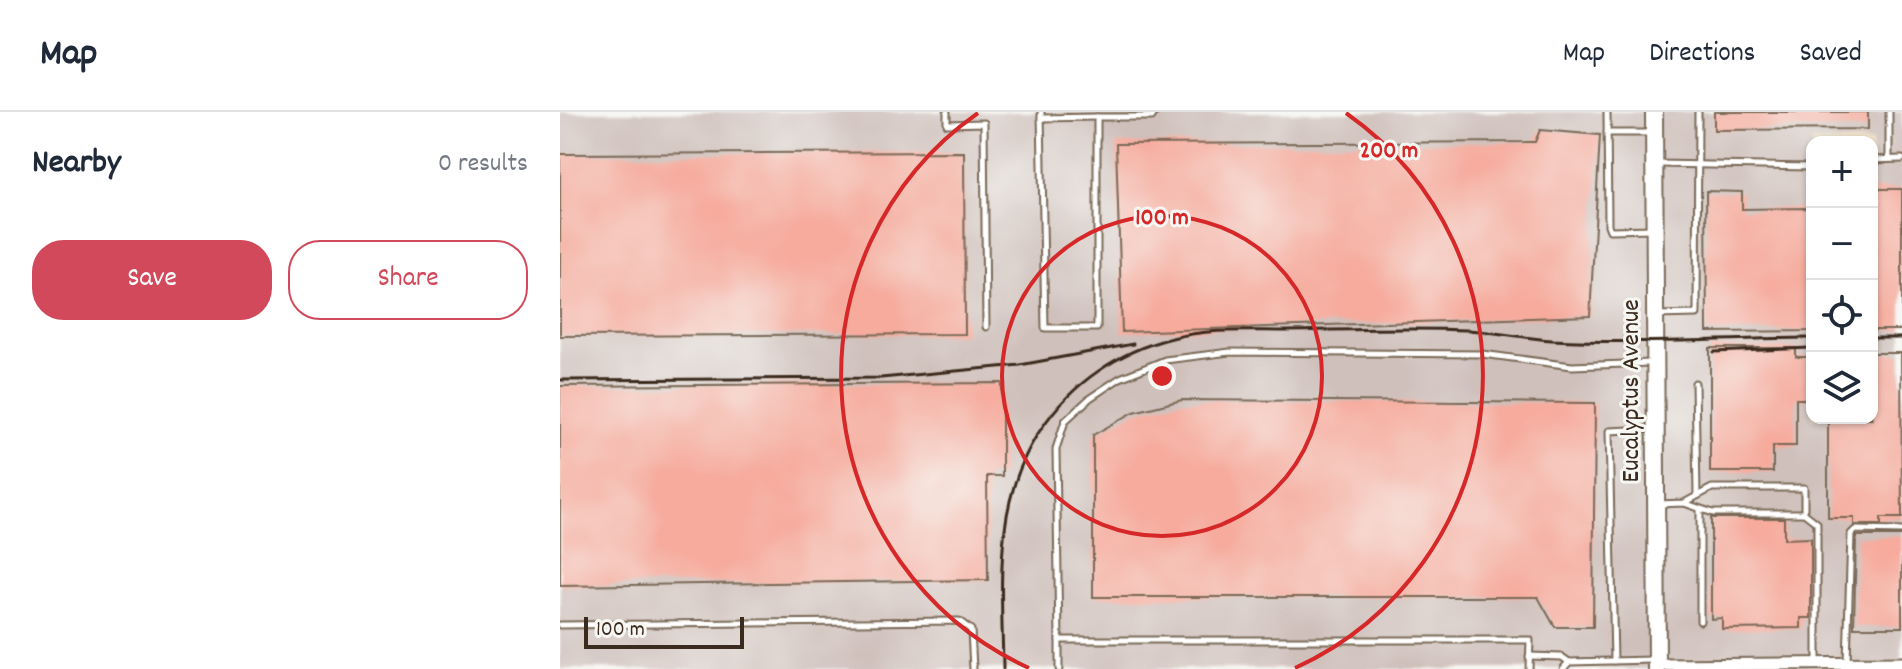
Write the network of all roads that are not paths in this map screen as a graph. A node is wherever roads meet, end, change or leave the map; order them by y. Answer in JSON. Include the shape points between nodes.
{"nodes":[{"id":1,"x":947,"y":112,"type":"edge"},
{"id":2,"x":984,"y":112,"type":"edge"},
{"id":3,"x":1155,"y":112,"type":"edge"},
{"id":4,"x":1607,"y":112,"type":"edge"},
{"id":5,"x":1654,"y":112,"type":"edge"},
{"id":6,"x":1698,"y":112,"type":"edge"},
{"id":7,"x":1889,"y":112,"type":"edge"},
{"id":8,"x":1041,"y":115,"type":"edge"},
{"id":9,"x":1097,"y":117,"type":"junction"},
{"id":10,"x":984,"y":123,"type":"junction"},
{"id":11,"x":1607,"y":133,"type":"junction"},
{"id":12,"x":1654,"y":133,"type":"junction"},
{"id":13,"x":1889,"y":159,"type":"junction"},
{"id":14,"x":1902,"y":159,"type":"edge"},
{"id":15,"x":1878,"y":160,"type":"edge"},
{"id":16,"x":1654,"y":163,"type":"junction"},
{"id":17,"x":1698,"y":165,"type":"junction"},
{"id":18,"x":1806,"y":167,"type":"edge"},
{"id":19,"x":1654,"y":229,"type":"junction"},
{"id":20,"x":1655,"y":315,"type":"junction"},
{"id":21,"x":986,"y":327,"type":"dead end"},
{"id":22,"x":1656,"y":363,"type":"junction"},
{"id":23,"x":1695,"y":383,"type":"dead end"},
{"id":24,"x":1656,"y":429,"type":"junction"},
{"id":25,"x":1697,"y":494,"type":"junction"},
{"id":26,"x":1684,"y":503,"type":"junction"},
{"id":27,"x":1657,"y":504,"type":"junction"},
{"id":28,"x":1700,"y":511,"type":"junction"},
{"id":29,"x":1804,"y":513,"type":"junction"},
{"id":30,"x":1902,"y":531,"type":"edge"},
{"id":31,"x":1700,"y":621,"type":"dead end"},
{"id":32,"x":560,"y":625,"type":"edge"},
{"id":33,"x":1059,"y":640,"type":"junction"},
{"id":34,"x":1529,"y":656,"type":"junction"},
{"id":35,"x":1614,"y":661,"type":"junction"},
{"id":36,"x":1847,"y":663,"type":"junction"},
{"id":37,"x":1902,"y":663,"type":"edge"},
{"id":38,"x":1817,"y":664,"type":"junction"},
{"id":39,"x":1657,"y":665,"type":"edge"},
{"id":40,"x":1569,"y":666,"type":"edge"},
{"id":41,"x":1877,"y":666,"type":"edge"},
{"id":42,"x":973,"y":669,"type":"edge"},
{"id":43,"x":1059,"y":669,"type":"edge"},
{"id":44,"x":1529,"y":669,"type":"edge"},
{"id":45,"x":1563,"y":669,"type":"edge"}],
"edges":[{"from":1,"to":10,"type":"lane","via":[[947,124]]},
{"from":2,"to":10,"type":"lane"},
{"from":3,"to":9,"type":"lane","via":[[1152,117]]},
{"from":4,"to":11,"type":"lane"},
{"from":5,"to":12,"type":"street","name":"Eucalyptus Avenue"},
{"from":6,"to":17,"type":"lane"},
{"from":7,"to":13,"type":"lane"},
{"from":8,"to":9,"type":"lane"},
{"from":8,"to":9,"type":"lane","via":[[1045,328],[1097,328]]},
{"from":10,"to":21,"type":"lane"},
{"from":11,"to":12,"type":"lane"},
{"from":11,"to":19,"type":"lane","via":[[1610,230]]},
{"from":12,"to":16,"type":"street","name":"Eucalyptus Avenue"},
{"from":13,"to":14,"type":"lane"},
{"from":13,"to":15,"type":"lane"},
{"from":16,"to":17,"type":"lane"},
{"from":16,"to":19,"type":"street","name":"Eucalyptus Avenue"},
{"from":17,"to":18,"type":"lane"},
{"from":17,"to":20,"type":"lane","via":[[1697,314]]},
{"from":19,"to":20,"type":"street","name":"Eucalyptus Avenue"},
{"from":20,"to":22,"type":"street","name":"Eucalyptus Avenue"},
{"from":22,"to":24,"type":"street","name":"Eucalyptus Avenue"},
{"from":22,"to":33,"type":"lane","via":[[1572,366],[1482,354],[1230,352],[1165,360],[1120,378],[1065,421],[1056,449]]},
{"from":23,"to":25,"type":"lane"},
{"from":24,"to":27,"type":"street","name":"Eucalyptus Avenue"},
{"from":24,"to":35,"type":"lane","via":[[1609,431]]},
{"from":25,"to":26,"type":"lane"},
{"from":25,"to":29,"type":"lane","via":[[1712,488],[1804,488]]},
{"from":26,"to":27,"type":"lane"},
{"from":26,"to":28,"type":"lane"},
{"from":27,"to":39,"type":"street","name":"Eucalyptus Avenue"},
{"from":28,"to":29,"type":"lane"},
{"from":28,"to":31,"type":"lane"},
{"from":29,"to":38,"type":"lane","via":[[1817,523]]},
{"from":30,"to":36,"type":"lane","via":[[1851,534]]},
{"from":32,"to":42,"type":"lane","via":[[959,621],[971,630]]},
{"from":33,"to":34,"type":"lane","via":[[1530,640]]},
{"from":33,"to":43,"type":"lane"},
{"from":34,"to":40,"type":"lane","via":[[1562,657]]},
{"from":34,"to":44,"type":"lane"},
{"from":35,"to":39,"type":"lane"},
{"from":35,"to":40,"type":"lane"},
{"from":36,"to":38,"type":"street"},
{"from":36,"to":41,"type":"street"},
{"from":37,"to":41,"type":"street"},
{"from":38,"to":39,"type":"street"},
{"from":40,"to":45,"type":"lane"}]}
